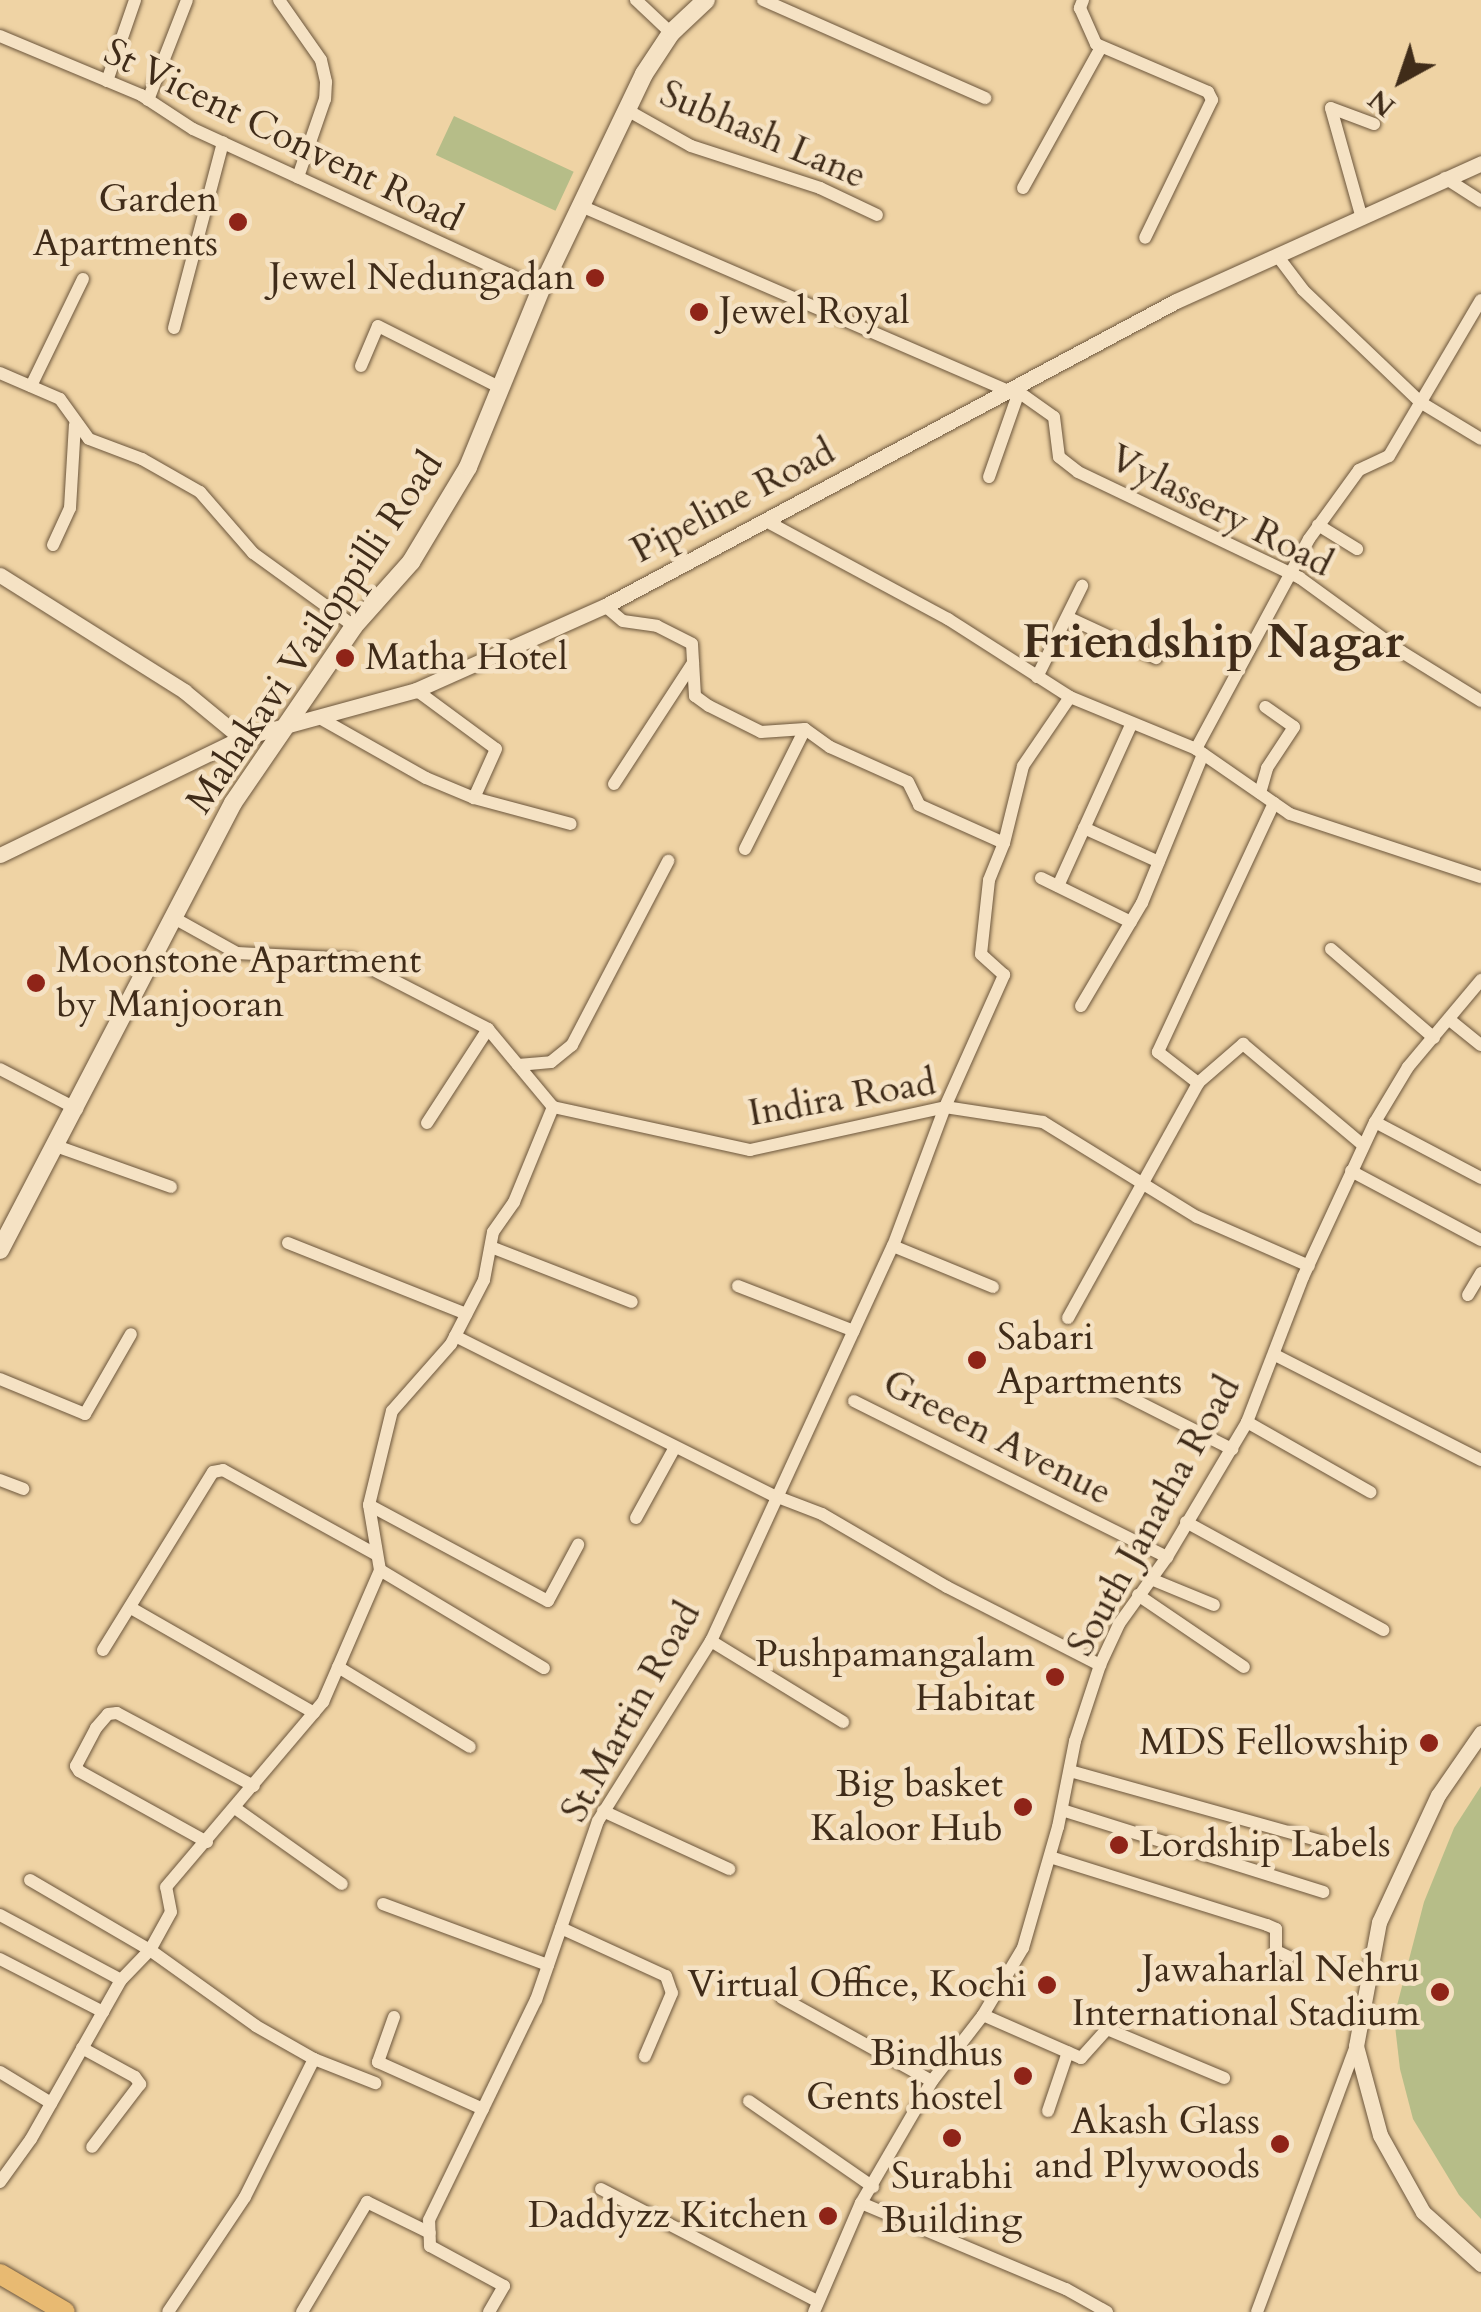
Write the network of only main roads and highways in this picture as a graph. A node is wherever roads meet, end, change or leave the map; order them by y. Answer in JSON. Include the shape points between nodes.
{"nodes":[{"id":1,"x":698,"y":2,"type":"edge"},
{"id":2,"x":0,"y":1250,"type":"edge"},
{"id":3,"x":0,"y":2274,"type":"edge"},
{"id":4,"x":65,"y":2312,"type":"edge"}],
"edges":[{"from":1,"to":2,"type":"main road","name":"Mahakavi Vailoppilli Road","via":[[671,33],[627,110],[540,289],[468,467],[429,534],[354,626],[232,802]]},
{"from":3,"to":4,"type":"main road"}]}
